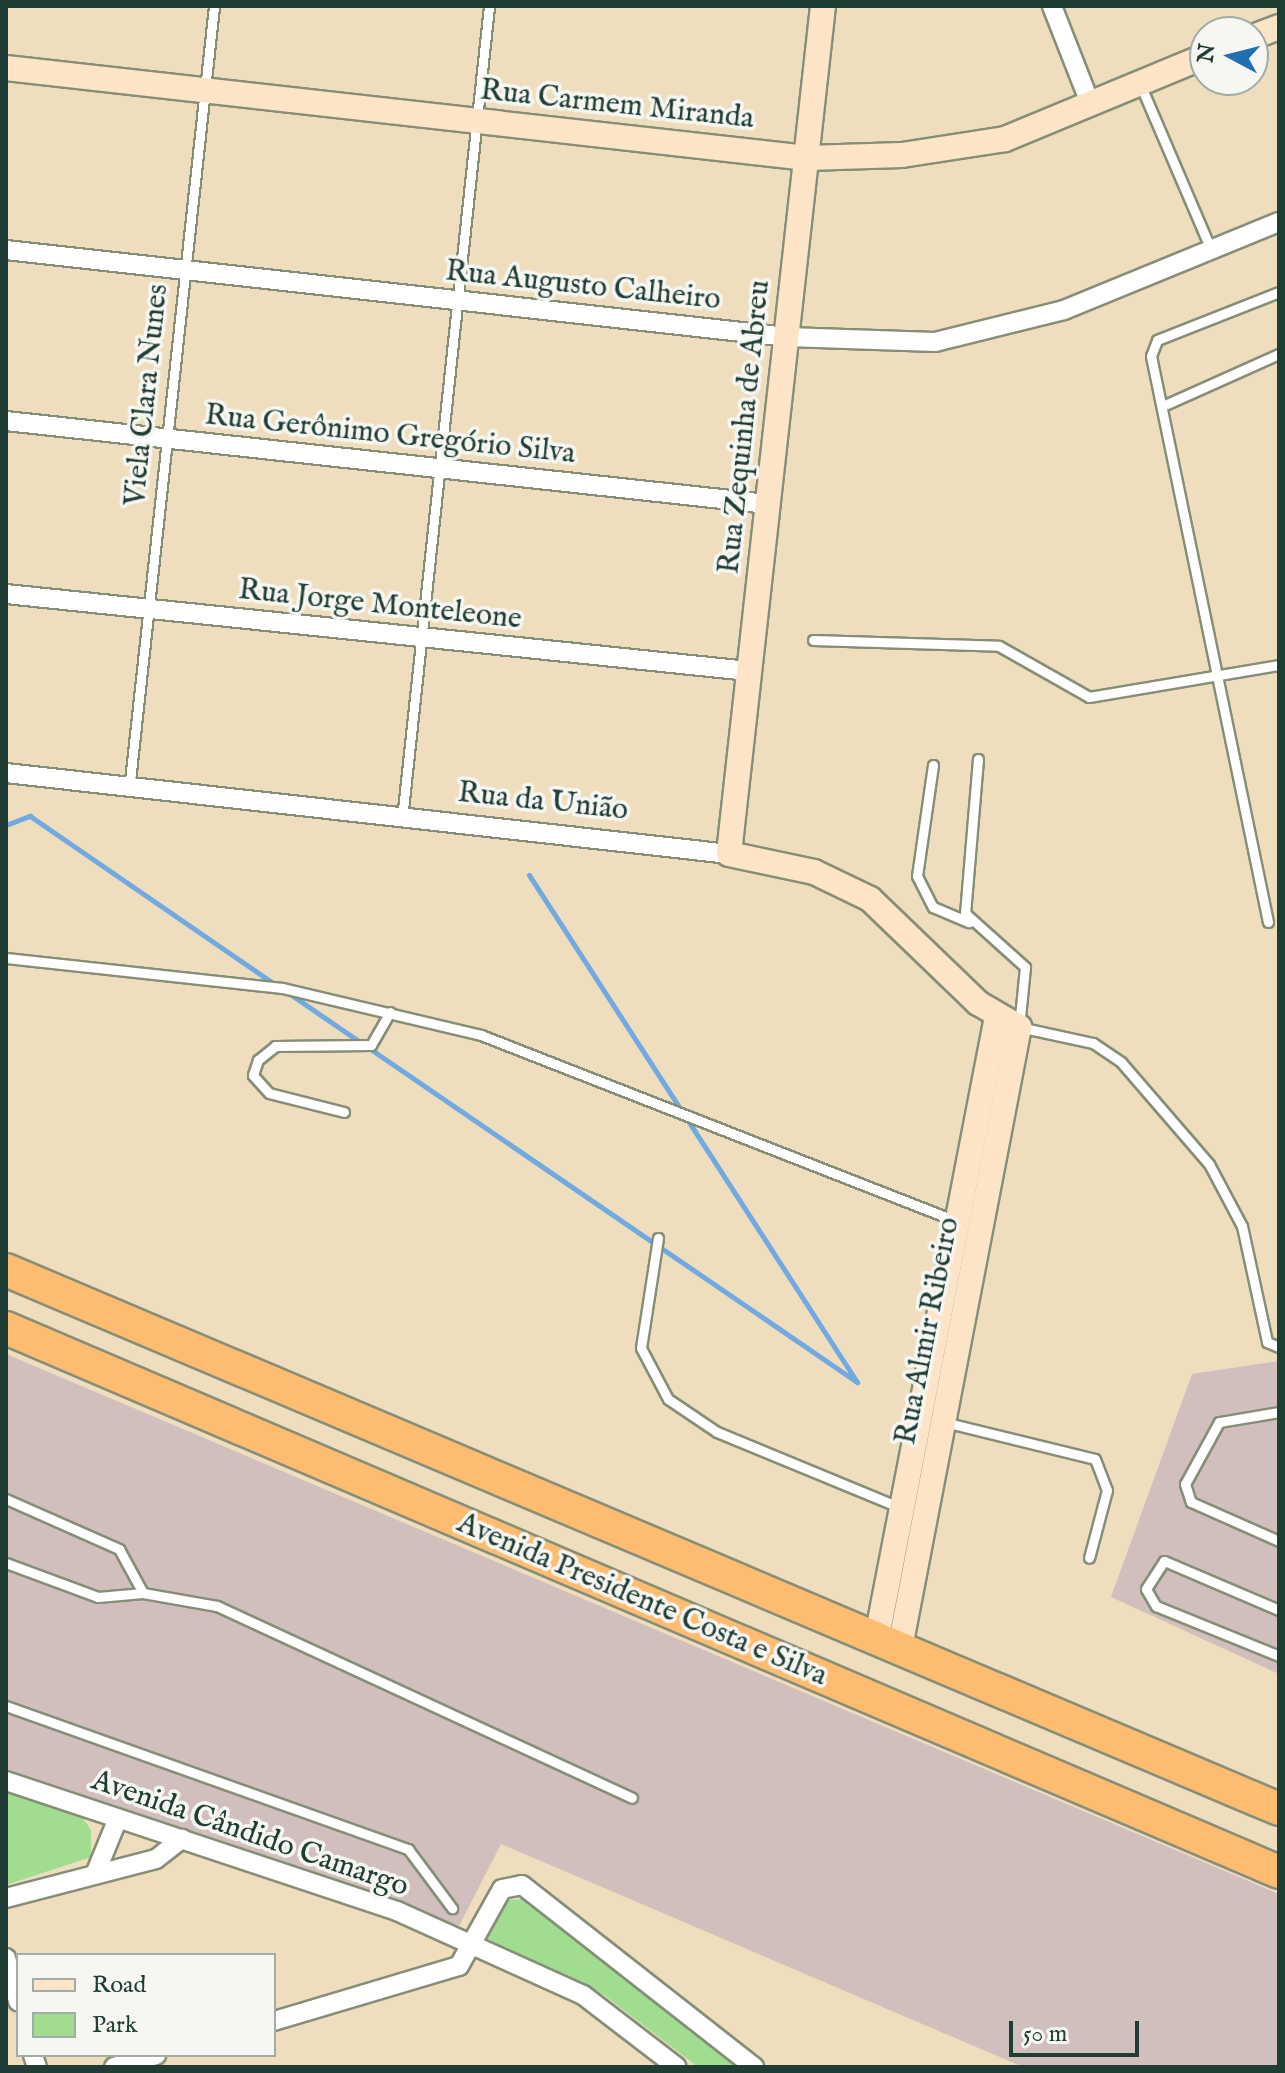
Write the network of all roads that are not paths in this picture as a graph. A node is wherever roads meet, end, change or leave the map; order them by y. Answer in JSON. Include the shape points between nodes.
{"nodes":[{"id":1,"x":214,"y":6,"type":"edge"},
{"id":2,"x":489,"y":6,"type":"edge"},
{"id":3,"x":823,"y":6,"type":"edge"},
{"id":4,"x":1052,"y":6,"type":"edge"},
{"id":5,"x":1189,"y":62,"type":"edge"},
{"id":6,"x":6,"y":68,"type":"edge"},
{"id":7,"x":1140,"y":82,"type":"junction"},
{"id":8,"x":204,"y":91,"type":"junction"},
{"id":9,"x":1090,"y":103,"type":"junction"},
{"id":10,"x":477,"y":121,"type":"junction"},
{"id":11,"x":807,"y":158,"type":"junction"},
{"id":12,"x":1279,"y":222,"type":"edge"},
{"id":13,"x":6,"y":250,"type":"edge"},
{"id":14,"x":1211,"y":250,"type":"junction"},
{"id":15,"x":185,"y":272,"type":"junction"},
{"id":16,"x":1279,"y":292,"type":"edge"},
{"id":17,"x":458,"y":300,"type":"junction"},
{"id":18,"x":787,"y":337,"type":"junction"},
{"id":19,"x":1279,"y":354,"type":"edge"},
{"id":20,"x":1167,"y":404,"type":"junction"},
{"id":21,"x":6,"y":421,"type":"edge"},
{"id":22,"x":167,"y":439,"type":"junction"},
{"id":23,"x":440,"y":470,"type":"junction"},
{"id":24,"x":768,"y":504,"type":"junction"},
{"id":25,"x":6,"y":594,"type":"edge"},
{"id":26,"x":148,"y":610,"type":"junction"},
{"id":27,"x":422,"y":637,"type":"junction"},
{"id":28,"x":813,"y":640,"type":"dead end"},
{"id":29,"x":1279,"y":665,"type":"edge"},
{"id":30,"x":749,"y":671,"type":"junction"},
{"id":31,"x":1222,"y":676,"type":"junction"},
{"id":32,"x":978,"y":759,"type":"dead end"},
{"id":33,"x":933,"y":765,"type":"dead end"},
{"id":34,"x":6,"y":773,"type":"edge"},
{"id":35,"x":129,"y":790,"type":"junction"},
{"id":36,"x":402,"y":819,"type":"junction"},
{"id":37,"x":729,"y":854,"type":"junction"},
{"id":38,"x":969,"y":922,"type":"junction"},
{"id":39,"x":1268,"y":922,"type":"dead end"},
{"id":40,"x":6,"y":958,"type":"edge"},
{"id":41,"x":390,"y":1012,"type":"junction"},
{"id":42,"x":1008,"y":1022,"type":"junction"},
{"id":43,"x":344,"y":1112,"type":"dead end"},
{"id":44,"x":957,"y":1221,"type":"junction"},
{"id":45,"x":658,"y":1238,"type":"dead end"},
{"id":46,"x":6,"y":1270,"type":"edge"},
{"id":47,"x":6,"y":1328,"type":"edge"},
{"id":48,"x":1279,"y":1347,"type":"edge"},
{"id":49,"x":1279,"y":1412,"type":"edge"},
{"id":50,"x":932,"y":1419,"type":"junction"},
{"id":51,"x":6,"y":1499,"type":"edge"},
{"id":52,"x":914,"y":1513,"type":"junction"},
{"id":53,"x":1279,"y":1541,"type":"edge"},
{"id":54,"x":1089,"y":1558,"type":"dead end"},
{"id":55,"x":6,"y":1563,"type":"edge"},
{"id":56,"x":143,"y":1593,"type":"junction"},
{"id":57,"x":1279,"y":1610,"type":"edge"},
{"id":58,"x":888,"y":1642,"type":"junction"},
{"id":59,"x":1279,"y":1656,"type":"edge"},
{"id":60,"x":6,"y":1706,"type":"edge"},
{"id":61,"x":6,"y":1781,"type":"edge"},
{"id":62,"x":632,"y":1798,"type":"dead end"},
{"id":63,"x":1279,"y":1809,"type":"edge"},
{"id":64,"x":118,"y":1818,"type":"junction"},
{"id":65,"x":182,"y":1839,"type":"junction"},
{"id":66,"x":96,"y":1872,"type":"junction"},
{"id":67,"x":1279,"y":1872,"type":"edge"},
{"id":68,"x":6,"y":1898,"type":"edge"},
{"id":69,"x":452,"y":1908,"type":"dead end"},
{"id":70,"x":474,"y":1945,"type":"junction"},
{"id":71,"x":6,"y":1958,"type":"edge"},
{"id":72,"x":16,"y":1994,"type":"edge"},
{"id":73,"x":276,"y":2020,"type":"edge"},
{"id":74,"x":149,"y":2057,"type":"edge"},
{"id":75,"x":114,"y":2067,"type":"edge"},
{"id":76,"x":677,"y":2067,"type":"edge"},
{"id":77,"x":754,"y":2067,"type":"edge"}],
"edges":[{"from":1,"to":8,"type":"lane","name":"Viela Clara Nunes"},
{"from":2,"to":10,"type":"lane"},
{"from":3,"to":11,"type":"street","name":"Rua Zequinha de Abreu"},
{"from":4,"to":9,"type":"street"},
{"from":5,"to":7,"type":"street","name":"Rua Carmem Miranda"},
{"from":6,"to":8,"type":"street","name":"Rua Carmem Miranda"},
{"from":7,"to":9,"type":"street","name":"Rua Carmem Miranda"},
{"from":7,"to":14,"type":"lane"},
{"from":8,"to":10,"type":"street","name":"Rua Carmem Miranda"},
{"from":8,"to":15,"type":"lane","name":"Viela Clara Nunes"},
{"from":9,"to":11,"type":"street","name":"Rua Carmem Miranda","via":[[1005,139],[902,155]]},
{"from":10,"to":11,"type":"street","name":"Rua Carmem Miranda"},
{"from":10,"to":17,"type":"lane"},
{"from":11,"to":18,"type":"street","name":"Rua Zequinha de Abreu"},
{"from":12,"to":14,"type":"street","name":"Rua Augusto Calheiro"},
{"from":13,"to":15,"type":"street","name":"Rua Augusto Calheiro"},
{"from":14,"to":18,"type":"street","name":"Rua Augusto Calheiro","via":[[995,330],[935,342]]},
{"from":15,"to":17,"type":"street","name":"Rua Augusto Calheiro"},
{"from":15,"to":22,"type":"lane","name":"Viela Clara Nunes"},
{"from":16,"to":20,"type":"lane","via":[[1153,343]]},
{"from":17,"to":18,"type":"street","name":"Rua Augusto Calheiro"},
{"from":17,"to":23,"type":"lane"},
{"from":18,"to":24,"type":"street","name":"Rua Zequinha de Abreu"},
{"from":19,"to":20,"type":"lane"},
{"from":20,"to":31,"type":"lane"},
{"from":21,"to":22,"type":"street","name":"Rua Gerônimo Gregório Silva"},
{"from":22,"to":23,"type":"street","name":"Rua Gerônimo Gregório Silva"},
{"from":22,"to":26,"type":"lane","name":"Viela Clara Nunes"},
{"from":23,"to":24,"type":"street","name":"Rua Gerônimo Gregório Silva"},
{"from":23,"to":27,"type":"lane"},
{"from":24,"to":30,"type":"street","name":"Rua Zequinha de Abreu"},
{"from":25,"to":26,"type":"street","name":"Rua Jorge Monteleone"},
{"from":26,"to":27,"type":"street","name":"Rua Jorge Monteleone"},
{"from":26,"to":35,"type":"lane","name":"Viela Clara Nunes"},
{"from":27,"to":30,"type":"street","name":"Rua Jorge Monteleone"},
{"from":27,"to":36,"type":"lane"},
{"from":28,"to":31,"type":"lane","via":[[999,646],[1089,697]]},
{"from":29,"to":31,"type":"lane"},
{"from":30,"to":37,"type":"street","name":"Rua Zequinha de Abreu"},
{"from":31,"to":39,"type":"lane"},
{"from":32,"to":38,"type":"lane","via":[[963,899]]},
{"from":33,"to":38,"type":"lane","via":[[917,876],[933,907]]},
{"from":34,"to":35,"type":"street","name":"Rua da União"},
{"from":35,"to":36,"type":"street","name":"Rua da União"},
{"from":36,"to":37,"type":"street","name":"Rua da União"},
{"from":37,"to":42,"type":"street","name":"Rua da União","via":[[814,872],[870,899]]},
{"from":38,"to":42,"type":"lane","via":[[1025,967]]},
{"from":40,"to":41,"type":"lane","via":[[282,988]]},
{"from":41,"to":43,"type":"lane","via":[[371,1045],[275,1046],[258,1060],[253,1075],[269,1093]]},
{"from":41,"to":44,"type":"lane","via":[[574,1069]]},
{"from":42,"to":44,"type":"street","name":"Rua Almir Ribeiro"},
{"from":42,"to":48,"type":"lane","via":[[1093,1043],[1121,1062],[1209,1164],[1242,1226],[1267,1342]]},
{"from":42,"to":50,"type":"street","name":"Rua Almir Ribeiro"},
{"from":44,"to":50,"type":"street","name":"Rua Almir Ribeiro"},
{"from":45,"to":52,"type":"lane","via":[[641,1348],[668,1399],[717,1432]]},
{"from":46,"to":58,"type":"highway","name":"Avenida Presidente Costa e Silva"},
{"from":47,"to":67,"type":"highway","name":"Avenida Presidente Costa e Silva"},
{"from":49,"to":53,"type":"lane","via":[[1219,1422],[1185,1484],[1191,1502]]},
{"from":50,"to":52,"type":"street","name":"Rua Almir Ribeiro"},
{"from":50,"to":54,"type":"lane","via":[[1095,1459],[1107,1490]]},
{"from":51,"to":56,"type":"lane","via":[[119,1549]]},
{"from":52,"to":58,"type":"street","name":"Rua Almir Ribeiro"},
{"from":55,"to":56,"type":"lane","via":[[98,1597]]},
{"from":56,"to":62,"type":"lane","via":[[217,1606]]},
{"from":57,"to":59,"type":"lane","via":[[1164,1561],[1146,1589],[1156,1606]]},
{"from":58,"to":63,"type":"highway","name":"Avenida Presidente Costa e Silva"},
{"from":60,"to":69,"type":"lane","via":[[408,1849]]},
{"from":61,"to":64,"type":"street","name":"Avenida Cândido Camargo"},
{"from":64,"to":65,"type":"street","name":"Avenida Cândido Camargo"},
{"from":64,"to":66,"type":"street"},
{"from":65,"to":66,"type":"street","via":[[156,1859]]},
{"from":65,"to":70,"type":"street","name":"Avenida Cândido Camargo","via":[[378,1904]]},
{"from":66,"to":68,"type":"street"},
{"from":70,"to":73,"type":"street","via":[[450,1970]]},
{"from":70,"to":76,"type":"street","name":"Avenida Cândido Camargo","via":[[583,1995]]},
{"from":70,"to":77,"type":"street","via":[[502,1889],[534,1889]]},
{"from":71,"to":72,"type":"street"},
{"from":74,"to":75,"type":"street"}]}
